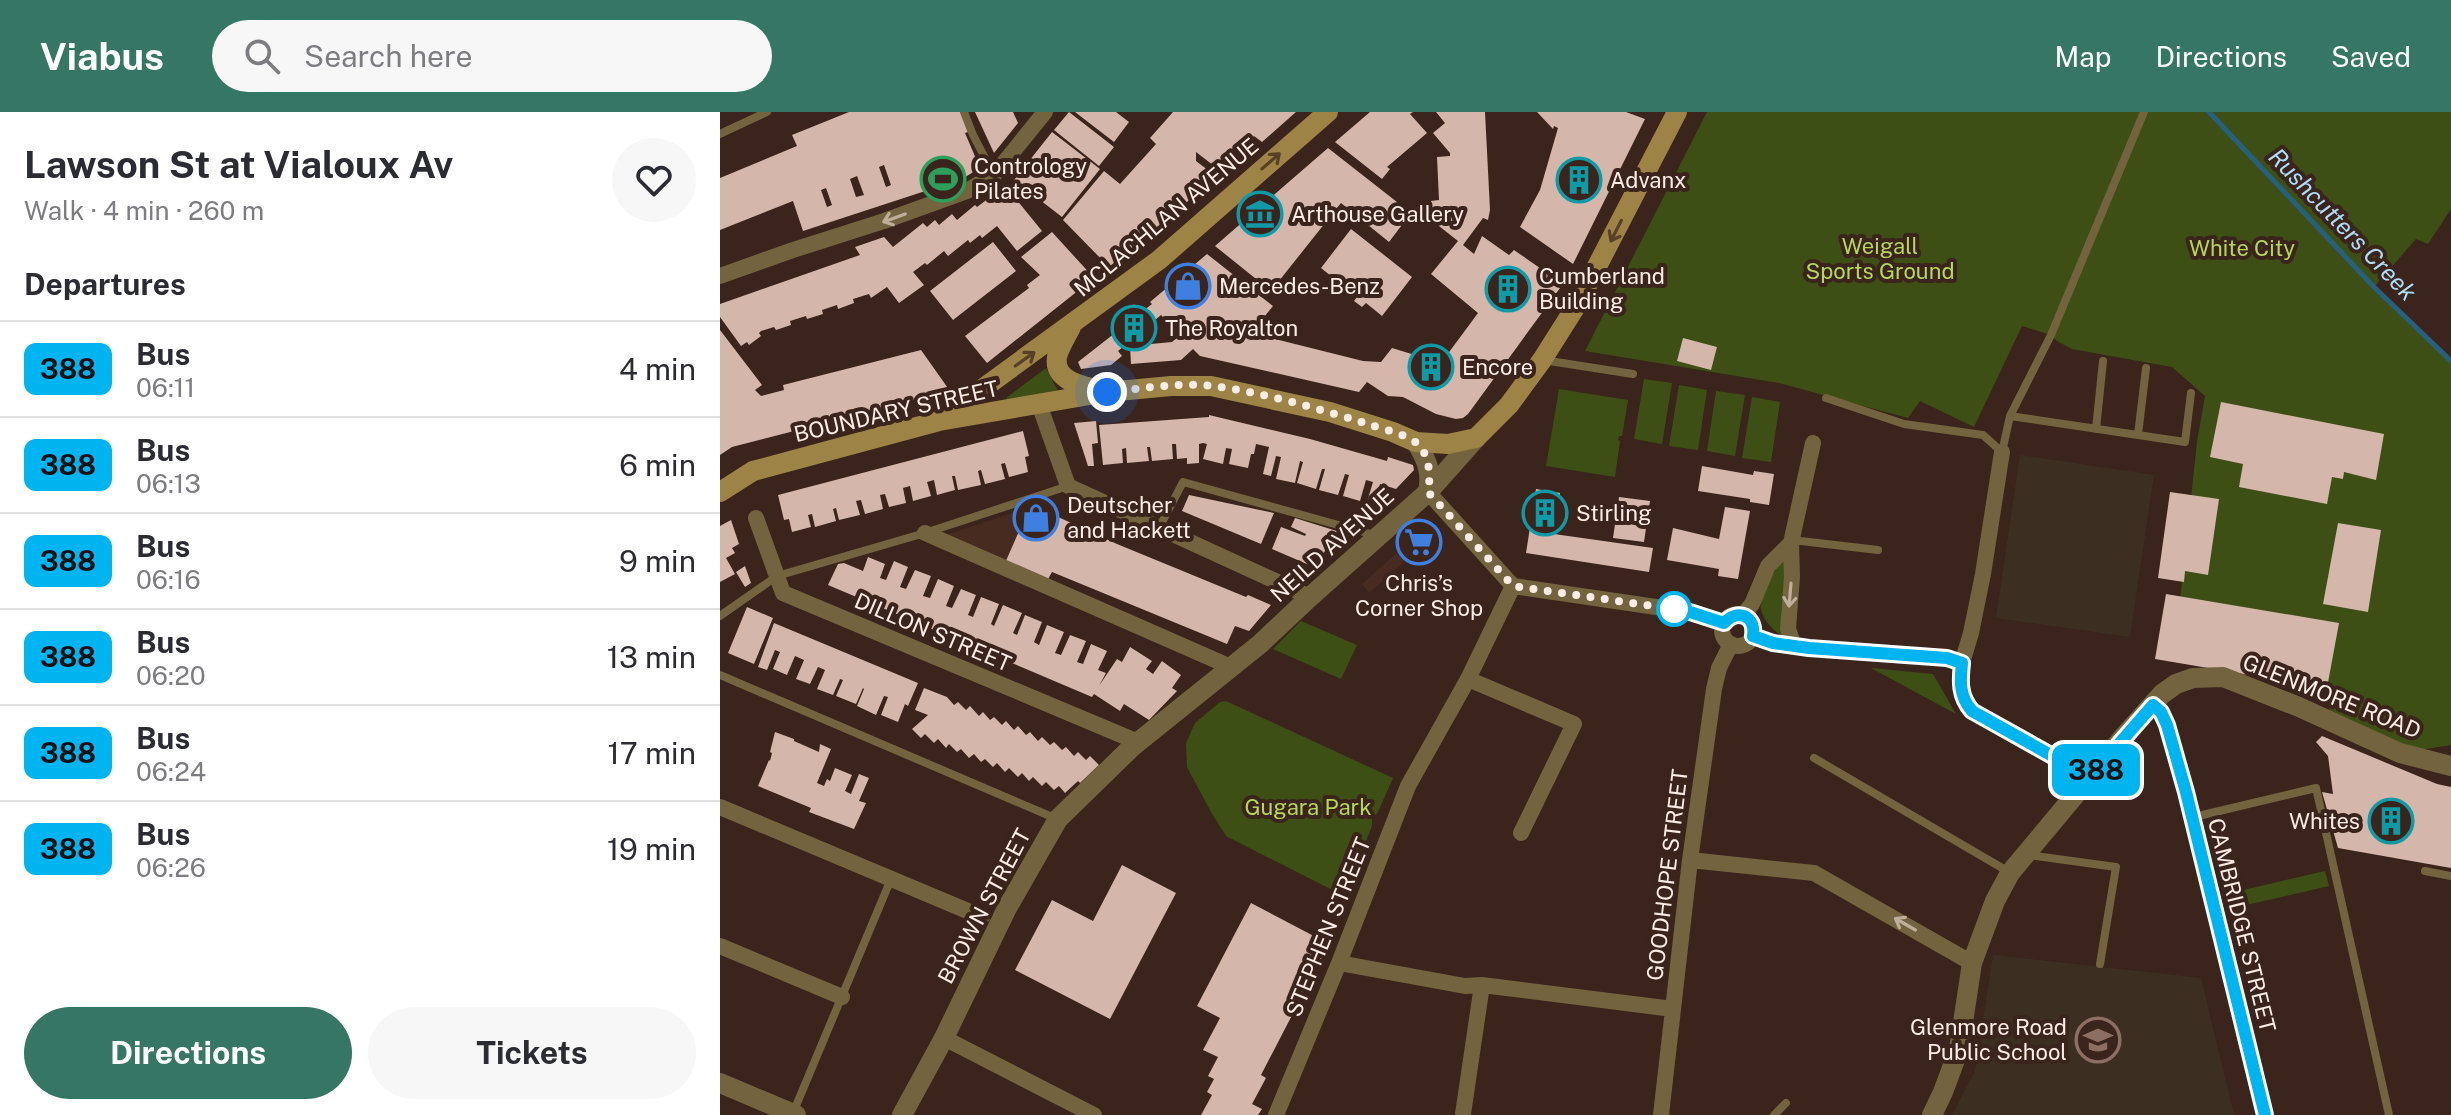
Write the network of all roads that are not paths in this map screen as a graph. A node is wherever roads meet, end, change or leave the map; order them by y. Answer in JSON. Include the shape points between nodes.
{"nodes":[{"id":1,"x":767,"y":112,"type":"edge"},
{"id":2,"x":964,"y":112,"type":"edge"},
{"id":3,"x":1045,"y":112,"type":"edge"},
{"id":4,"x":1328,"y":112,"type":"edge"},
{"id":5,"x":1677,"y":112,"type":"edge"},
{"id":6,"x":2144,"y":112,"type":"edge"},
{"id":7,"x":720,"y":134,"type":"edge"},
{"id":8,"x":994,"y":175,"type":"junction"},
{"id":9,"x":720,"y":276,"type":"edge"},
{"id":10,"x":1071,"y":326,"type":"junction"},
{"id":11,"x":1542,"y":360,"type":"junction"},
{"id":12,"x":2103,"y":361,"type":"dead end"},
{"id":13,"x":2146,"y":368,"type":"dead end"},
{"id":14,"x":1633,"y":374,"type":"dead end"},
{"id":15,"x":1107,"y":392,"type":"junction"},
{"id":16,"x":2191,"y":393,"type":"dead end"},
{"id":17,"x":1826,"y":398,"type":"dead end"},
{"id":18,"x":1039,"y":404,"type":"junction"},
{"id":19,"x":2010,"y":416,"type":"junction"},
{"id":20,"x":939,"y":421,"type":"junction"},
{"id":21,"x":2096,"y":429,"type":"junction"},
{"id":22,"x":2138,"y":435,"type":"junction"},
{"id":23,"x":1476,"y":438,"type":"junction"},
{"id":24,"x":1416,"y":442,"type":"junction"},
{"id":25,"x":1813,"y":443,"type":"dead end"},
{"id":26,"x":2002,"y":452,"type":"junction"},
{"id":27,"x":1068,"y":486,"type":"junction"},
{"id":28,"x":720,"y":492,"type":"edge"},
{"id":29,"x":1428,"y":492,"type":"junction"},
{"id":30,"x":756,"y":518,"type":"dead end"},
{"id":31,"x":1159,"y":528,"type":"junction"},
{"id":32,"x":925,"y":533,"type":"junction"},
{"id":33,"x":1378,"y":536,"type":"junction"},
{"id":34,"x":1791,"y":542,"type":"junction"},
{"id":35,"x":1878,"y":550,"type":"dead end"},
{"id":36,"x":777,"y":576,"type":"junction"},
{"id":37,"x":1513,"y":586,"type":"junction"},
{"id":38,"x":1310,"y":597,"type":"junction"},
{"id":39,"x":1743,"y":615,"type":"junction"},
{"id":40,"x":720,"y":616,"type":"edge"},
{"id":41,"x":1724,"y":623,"type":"junction"},
{"id":42,"x":1753,"y":636,"type":"junction"},
{"id":43,"x":1731,"y":644,"type":"junction"},
{"id":44,"x":1794,"y":646,"type":"junction"},
{"id":45,"x":1962,"y":663,"type":"junction"},
{"id":46,"x":1231,"y":667,"type":"junction"},
{"id":47,"x":720,"y":675,"type":"edge"},
{"id":48,"x":1468,"y":679,"type":"junction"},
{"id":49,"x":2153,"y":705,"type":"junction"},
{"id":50,"x":1138,"y":742,"type":"junction"},
{"id":51,"x":1814,"y":758,"type":"dead end"},
{"id":52,"x":2451,"y":766,"type":"edge"},
{"id":53,"x":2090,"y":777,"type":"junction"},
{"id":54,"x":720,"y":807,"type":"edge"},
{"id":55,"x":2193,"y":817,"type":"junction"},
{"id":56,"x":1058,"y":819,"type":"junction"},
{"id":57,"x":1521,"y":833,"type":"dead end"},
{"id":58,"x":2026,"y":855,"type":"junction"},
{"id":59,"x":1690,"y":860,"type":"junction"},
{"id":60,"x":2425,"y":871,"type":"dead end"},
{"id":61,"x":2010,"y":873,"type":"junction"},
{"id":62,"x":2451,"y":876,"type":"edge"},
{"id":63,"x":891,"y":879,"type":"junction"},
{"id":64,"x":982,"y":917,"type":"dead end"},
{"id":65,"x":720,"y":946,"type":"edge"},
{"id":66,"x":1339,"y":963,"type":"junction"},
{"id":67,"x":1972,"y":963,"type":"junction"},
{"id":68,"x":2100,"y":964,"type":"dead end"},
{"id":69,"x":1482,"y":985,"type":"junction"},
{"id":70,"x":842,"y":997,"type":"junction"},
{"id":71,"x":1673,"y":1009,"type":"junction"},
{"id":72,"x":944,"y":1038,"type":"junction"},
{"id":73,"x":720,"y":1083,"type":"edge"},
{"id":74,"x":1786,"y":1103,"type":"dead end"},
{"id":75,"x":795,"y":1114,"type":"edge"},
{"id":76,"x":1463,"y":1114,"type":"edge"},
{"id":77,"x":902,"y":1115,"type":"edge"},
{"id":78,"x":1094,"y":1115,"type":"edge"},
{"id":79,"x":1276,"y":1115,"type":"edge"},
{"id":80,"x":1661,"y":1115,"type":"edge"},
{"id":81,"x":1774,"y":1115,"type":"edge"},
{"id":82,"x":1932,"y":1115,"type":"edge"},
{"id":83,"x":2265,"y":1115,"type":"edge"},
{"id":84,"x":2389,"y":1115,"type":"edge"}],
"edges":[{"from":1,"to":7,"type":"lane"},
{"from":2,"to":8,"type":"lane"},
{"from":3,"to":8,"type":"street"},
{"from":10,"to":4,"type":"main road","name":"MCLACHLAN AVENUE","one_way":true,"via":[[1159,260]]},
{"from":5,"to":11,"type":"main road","name":"NEILD AVENUE","one_way":true,"via":[[1578,303]]},
{"from":6,"to":19,"type":"lane","via":[[2051,335]]},
{"from":8,"to":9,"type":"street","one_way":true,"via":[[954,196]]},
{"from":10,"to":15,"type":"main road","name":"MCLACHLAN AVENUE","via":[[1058,367],[1068,380]]},
{"from":20,"to":10,"type":"main road","name":"MCLACHLAN AVENUE","one_way":true},
{"from":11,"to":14,"type":"lane"},
{"from":11,"to":23,"type":"main road","name":"NEILD AVENUE"},
{"from":12,"to":21,"type":"lane"},
{"from":13,"to":22,"type":"lane"},
{"from":15,"to":18,"type":"main road","name":"BOUNDARY STREET"},
{"from":15,"to":24,"type":"main road","name":"BOUNDARY STREET","via":[[1211,386],[1330,412]]},
{"from":16,"to":22,"type":"lane","via":[[2185,442]]},
{"from":17,"to":26,"type":"lane","via":[[1904,424],[1983,435]]},
{"from":18,"to":20,"type":"main road","name":"BOUNDARY STREET"},
{"from":18,"to":27,"type":"street"},
{"from":19,"to":21,"type":"lane"},
{"from":19,"to":26,"type":"lane"},
{"from":20,"to":28,"type":"main road","name":"BOUNDARY STREET","via":[[753,471]]},
{"from":21,"to":22,"type":"lane"},
{"from":23,"to":24,"type":"main road","name":"BOUNDARY STREET","via":[[1448,444]]},
{"from":23,"to":29,"type":"street","name":"NEILD AVENUE"},
{"from":24,"to":29,"type":"street","via":[[1429,465]]},
{"from":25,"to":34,"type":"street"},
{"from":26,"to":45,"type":"street","via":[[1983,574]]},
{"from":27,"to":31,"type":"street"},
{"from":27,"to":32,"type":"lane"},
{"from":29,"to":33,"type":"street","name":"NEILD AVENUE"},
{"from":29,"to":37,"type":"street"},
{"from":30,"to":36,"type":"street","name":"DILLON STREET"},
{"from":31,"to":33,"type":"lane","via":[[1183,482]]},
{"from":31,"to":38,"type":"street"},
{"from":32,"to":36,"type":"lane"},
{"from":32,"to":46,"type":"street"},
{"from":33,"to":38,"type":"street","name":"NEILD AVENUE"},
{"from":34,"to":35,"type":"lane"},
{"from":34,"to":39,"type":"street","via":[[1768,566]]},
{"from":34,"to":44,"type":"street","one_way":true,"via":[[1788,629]]},
{"from":36,"to":40,"type":"lane"},
{"from":36,"to":50,"type":"street","name":"DILLON STREET","via":[[783,593]]},
{"from":37,"to":41,"type":"street","via":[[1690,612]]},
{"from":37,"to":48,"type":"street","name":"STEPHEN STREET"},
{"from":38,"to":46,"type":"street","name":"NEILD AVENUE"},
{"from":39,"to":41,"type":"street"},
{"from":39,"to":42,"type":"street","via":[[1754,625]]},
{"from":41,"to":43,"type":"street","via":[[1724,637]]},
{"from":42,"to":43,"type":"street","via":[[1744,645]]},
{"from":42,"to":44,"type":"street"},
{"from":43,"to":59,"type":"street","name":"GOODHOPE STREET","via":[[1714,689]]},
{"from":44,"to":45,"type":"street"},
{"from":45,"to":53,"type":"street","via":[[1960,687],[1972,711]]},
{"from":46,"to":50,"type":"street","name":"NEILD AVENUE"},
{"from":47,"to":56,"type":"lane"},
{"from":48,"to":57,"type":"street","via":[[1574,724]]},
{"from":48,"to":66,"type":"street","name":"STEPHEN STREET","via":[[1408,786]]},
{"from":49,"to":52,"type":"street","name":"GLENMORE ROAD","via":[[2176,684],[2223,677],[2400,753]]},
{"from":49,"to":53,"type":"street","name":"GLENMORE ROAD"},
{"from":49,"to":55,"type":"street","name":"CAMBRIDGE STREET","via":[[2167,725]]},
{"from":50,"to":56,"type":"street","name":"BROWN STREET"},
{"from":51,"to":61,"type":"lane"},
{"from":53,"to":58,"type":"street","name":"GLENMORE ROAD"},
{"from":54,"to":63,"type":"street"},
{"from":55,"to":83,"type":"street","name":"CAMBRIDGE STREET"},
{"from":55,"to":84,"type":"lane","via":[[2316,788]]},
{"from":56,"to":72,"type":"street","name":"BROWN STREET","via":[[1007,908]]},
{"from":58,"to":61,"type":"street","name":"GLENMORE ROAD"},
{"from":58,"to":68,"type":"lane","via":[[2116,867]]},
{"from":67,"to":59,"type":"street","one_way":true,"via":[[1814,873]]},
{"from":59,"to":71,"type":"street","name":"GOODHOPE STREET"},
{"from":60,"to":62,"type":"lane"},
{"from":61,"to":67,"type":"street","name":"GLENMORE ROAD"},
{"from":63,"to":64,"type":"street"},
{"from":63,"to":70,"type":"lane"},
{"from":65,"to":70,"type":"street"},
{"from":66,"to":69,"type":"street"},
{"from":66,"to":79,"type":"street","name":"STEPHEN STREET"},
{"from":67,"to":82,"type":"street","name":"GLENMORE ROAD","via":[[1959,1049]]},
{"from":69,"to":71,"type":"street"},
{"from":69,"to":76,"type":"street"},
{"from":70,"to":75,"type":"lane"},
{"from":71,"to":80,"type":"street","name":"GOODHOPE STREET"},
{"from":72,"to":77,"type":"street","name":"BROWN STREET"},
{"from":72,"to":78,"type":"street"},
{"from":73,"to":75,"type":"street"},
{"from":74,"to":81,"type":"lane"}]}
